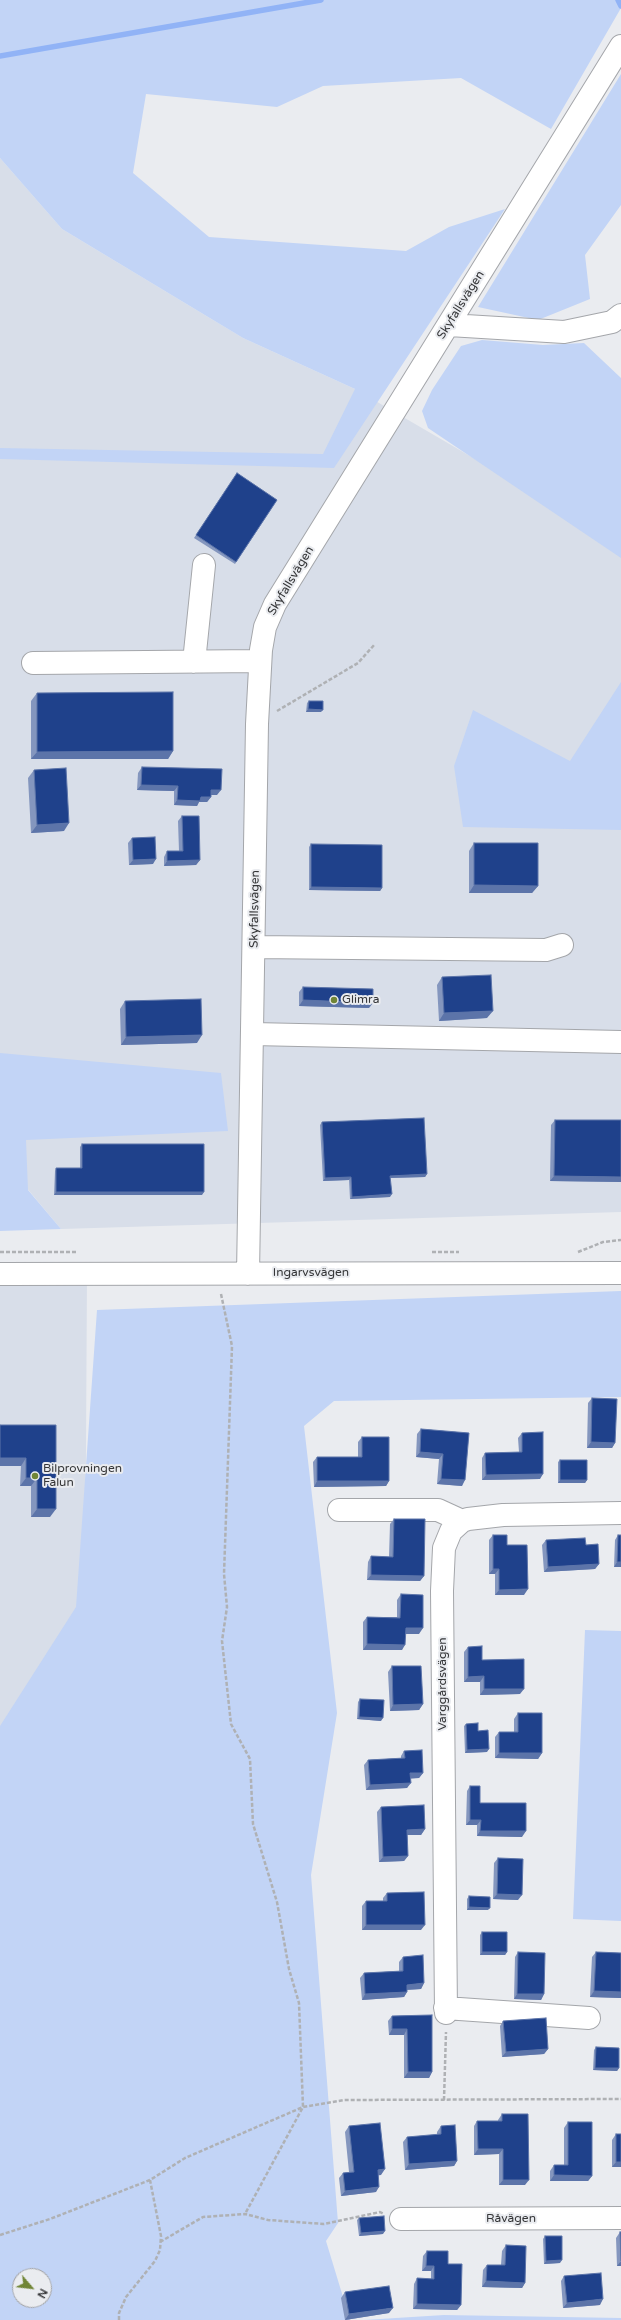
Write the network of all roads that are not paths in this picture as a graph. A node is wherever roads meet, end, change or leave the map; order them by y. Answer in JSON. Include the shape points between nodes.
{"nodes":[{"id":1,"x":621,"y":46,"type":"edge"},
{"id":2,"x":621,"y":316,"type":"edge"},
{"id":3,"x":449,"y":325,"type":"junction"},
{"id":4,"x":204,"y":566,"type":"dead end"},
{"id":5,"x":260,"y":661,"type":"junction"},
{"id":6,"x":194,"y":662,"type":"junction"},
{"id":7,"x":33,"y":663,"type":"dead end"},
{"id":8,"x":562,"y":946,"type":"dead end"},
{"id":9,"x":255,"y":947,"type":"junction"},
{"id":10,"x":253,"y":1034,"type":"junction"},
{"id":11,"x":621,"y":1042,"type":"edge"},
{"id":12,"x":621,"y":1273,"type":"edge"},
{"id":13,"x":0,"y":1274,"type":"edge"},
{"id":14,"x":248,"y":1274,"type":"junction"},
{"id":15,"x":339,"y":1510,"type":"dead end"},
{"id":16,"x":621,"y":1513,"type":"edge"},
{"id":17,"x":462,"y":1521,"type":"junction"},
{"id":18,"x":589,"y":2018,"type":"dead end"},
{"id":19,"x":621,"y":2218,"type":"edge"},
{"id":20,"x":401,"y":2219,"type":"road end"}],
"edges":[{"from":1,"to":3,"type":"street","name":"Skyfallsvägen"},
{"from":2,"to":3,"type":"street","via":[[612,322],[564,332]]},
{"from":3,"to":5,"type":"street","name":"Skyfallsvägen","via":[[275,604],[265,627]]},
{"from":4,"to":6,"type":"street"},
{"from":5,"to":6,"type":"street"},
{"from":5,"to":9,"type":"street","name":"Skyfallsvägen"},
{"from":6,"to":7,"type":"street"},
{"from":8,"to":9,"type":"street","via":[[546,950]]},
{"from":9,"to":10,"type":"street","name":"Skyfallsvägen"},
{"from":10,"to":11,"type":"street"},
{"from":10,"to":14,"type":"street","name":"Skyfallsvägen"},
{"from":12,"to":14,"type":"street","name":"Ingarvsvägen"},
{"from":13,"to":14,"type":"street","name":"Ingarvsvägen"},
{"from":15,"to":17,"type":"street","via":[[438,1510]]},
{"from":16,"to":17,"type":"street","via":[[503,1515]]},
{"from":17,"to":18,"type":"street","name":"Varggårdsvägen","via":[[451,1531],[443,1554],[445,2011]]},
{"from":19,"to":20,"type":"street","name":"Råvägen"}]}
